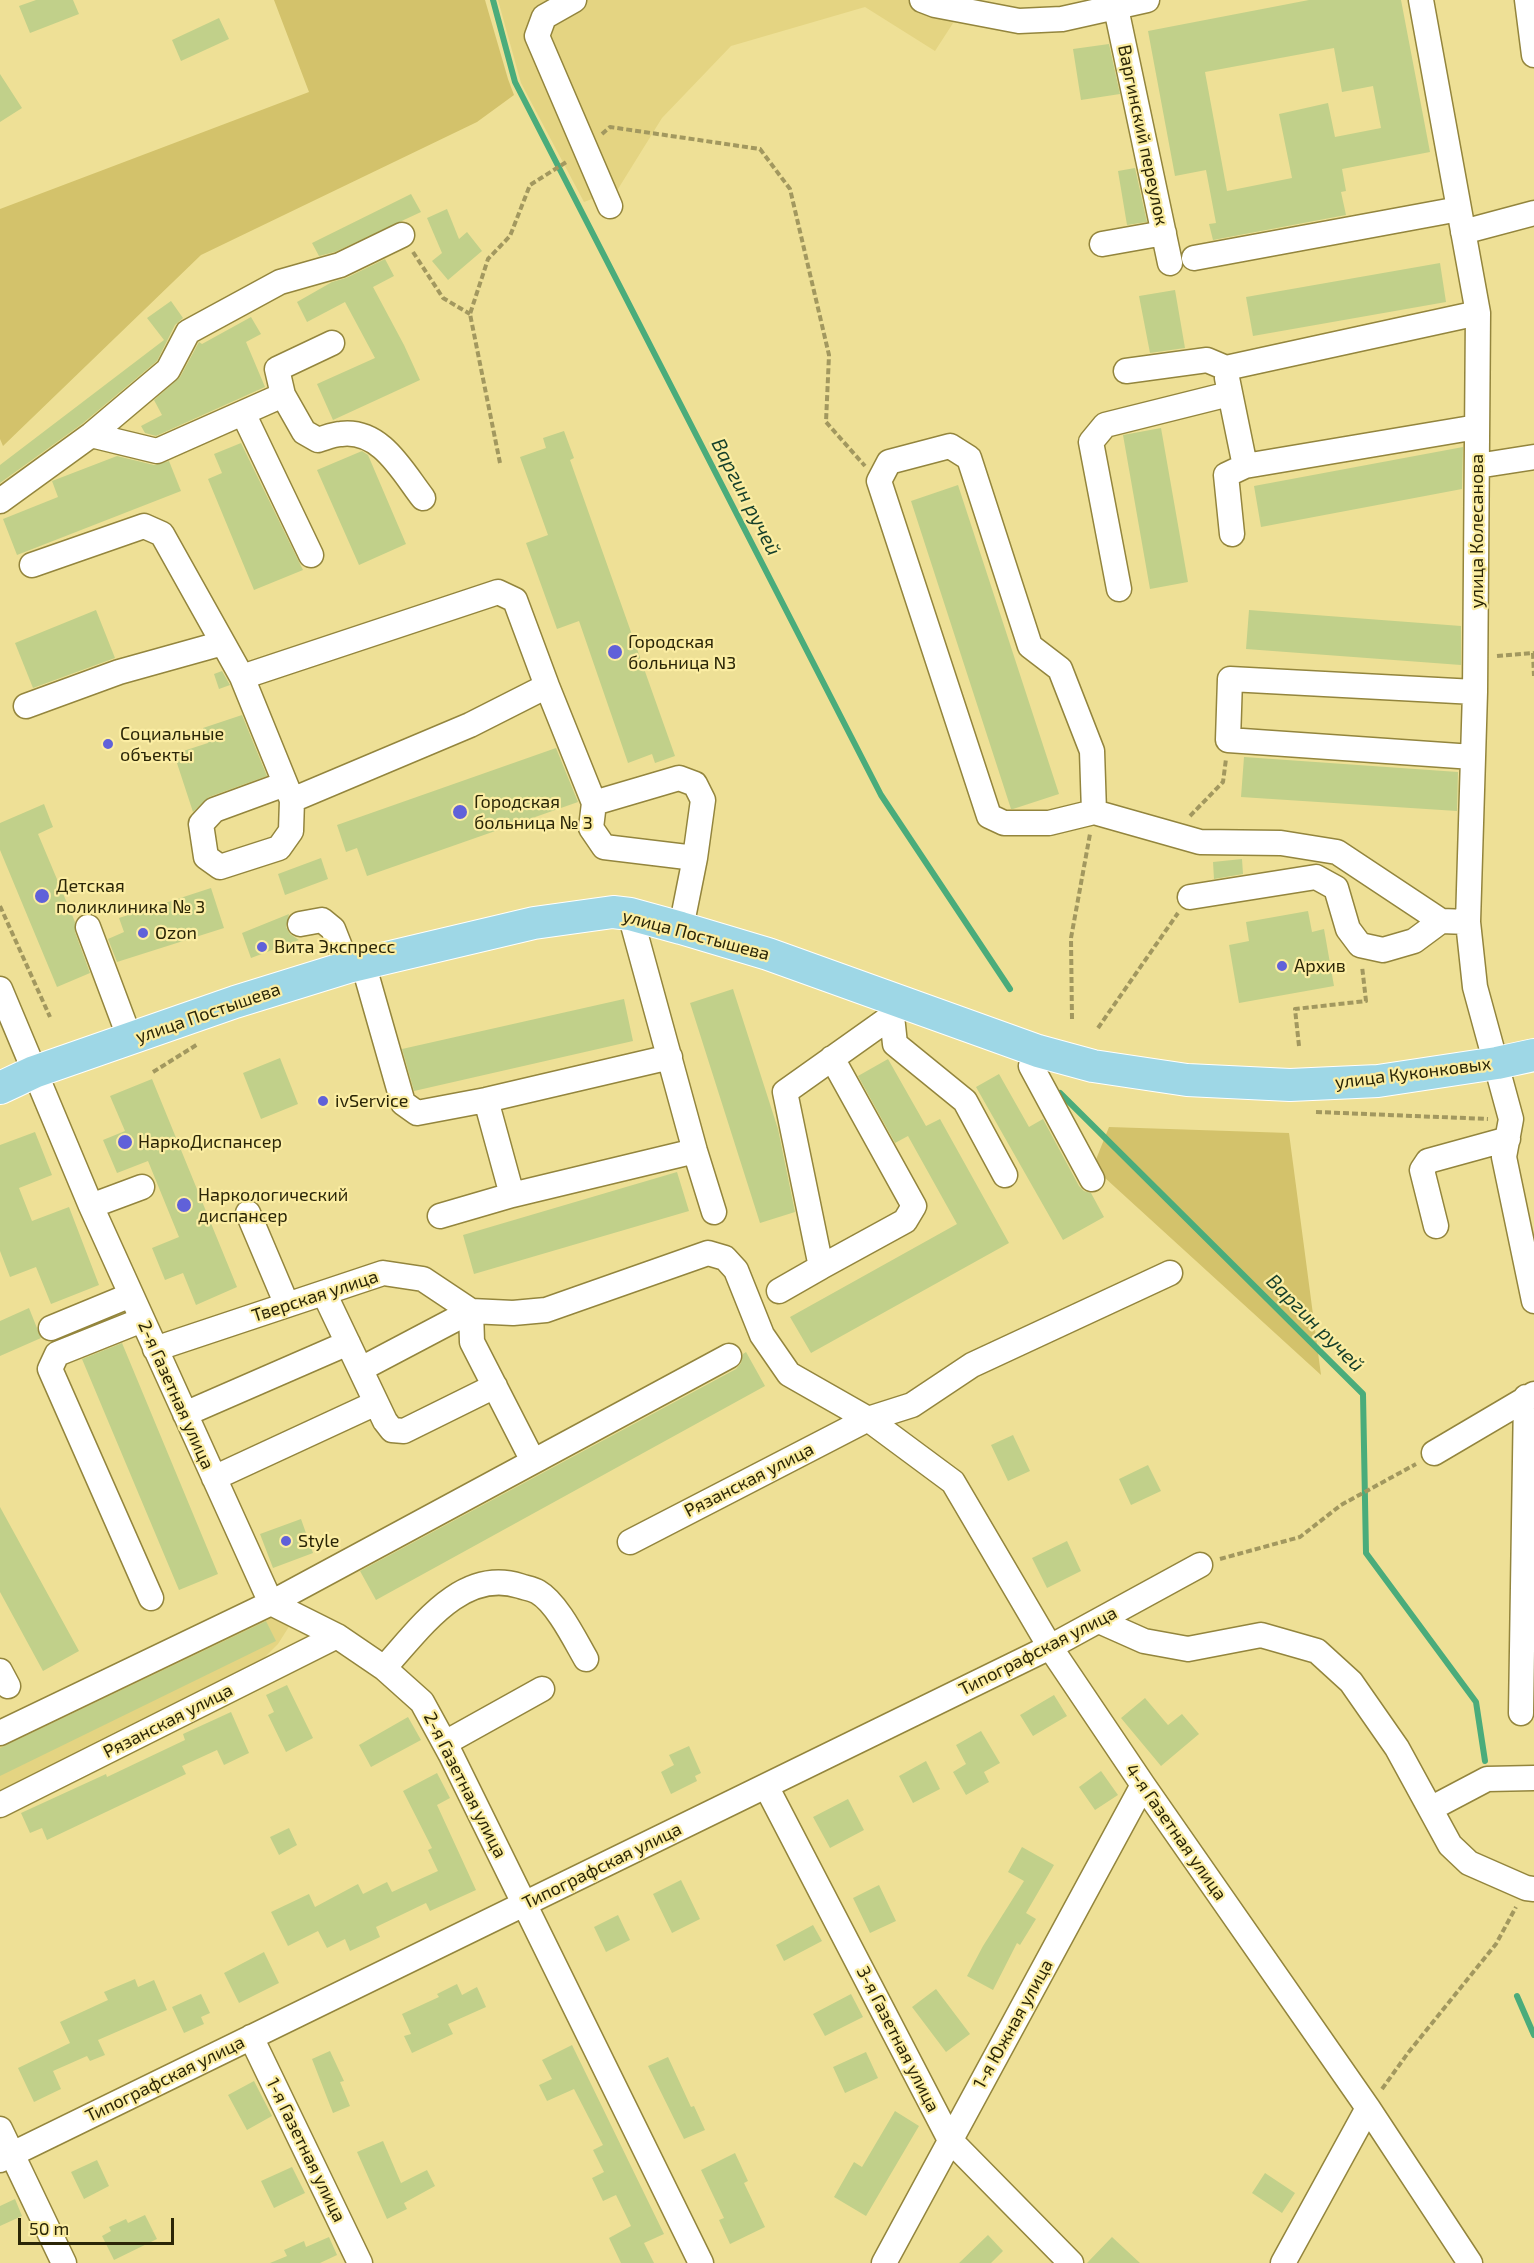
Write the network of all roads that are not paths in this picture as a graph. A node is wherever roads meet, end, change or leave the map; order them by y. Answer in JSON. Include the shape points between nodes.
{"nodes":[{"id":1,"x":574,"y":0,"type":"edge"},
{"id":2,"x":922,"y":0,"type":"edge"},
{"id":3,"x":1147,"y":0,"type":"edge"},
{"id":4,"x":1421,"y":0,"type":"edge"},
{"id":5,"x":1527,"y":0,"type":"edge"},
{"id":6,"x":1116,"y":8,"type":"junction"},
{"id":7,"x":1534,"y":55,"type":"edge"},
{"id":8,"x":610,"y":206,"type":"dead end"},
{"id":9,"x":1534,"y":213,"type":"edge"},
{"id":10,"x":1461,"y":221,"type":"junction"},
{"id":11,"x":1164,"y":233,"type":"junction"},
{"id":12,"x":402,"y":235,"type":"road end"},
{"id":13,"x":1102,"y":244,"type":"dead end"},
{"id":14,"x":1194,"y":258,"type":"dead end"},
{"id":15,"x":1170,"y":263,"type":"dead end"},
{"id":16,"x":1478,"y":314,"type":"junction"},
{"id":17,"x":332,"y":343,"type":"dead end"},
{"id":18,"x":1226,"y":368,"type":"junction"},
{"id":19,"x":1126,"y":370,"type":"dead end"},
{"id":20,"x":1229,"y":394,"type":"junction"},
{"id":21,"x":283,"y":395,"type":"junction"},
{"id":22,"x":243,"y":413,"type":"junction"},
{"id":23,"x":1477,"y":427,"type":"junction"},
{"id":24,"x":91,"y":435,"type":"junction"},
{"id":25,"x":1534,"y":457,"type":"edge"},
{"id":26,"x":1245,"y":466,"type":"junction"},
{"id":27,"x":1477,"y":466,"type":"junction"},
{"id":28,"x":423,"y":498,"type":"dead end"},
{"id":29,"x":0,"y":501,"type":"edge"},
{"id":30,"x":1233,"y":534,"type":"dead end"},
{"id":31,"x":311,"y":555,"type":"dead end"},
{"id":32,"x":32,"y":565,"type":"dead end"},
{"id":33,"x":1119,"y":589,"type":"dead end"},
{"id":34,"x":223,"y":643,"type":"junction"},
{"id":35,"x":242,"y":677,"type":"junction"},
{"id":36,"x":547,"y":686,"type":"junction"},
{"id":37,"x":1475,"y":692,"type":"junction"},
{"id":38,"x":26,"y":706,"type":"dead end"},
{"id":39,"x":1473,"y":757,"type":"junction"},
{"id":40,"x":594,"y":803,"type":"junction"},
{"id":41,"x":1094,"y":812,"type":"junction"},
{"id":42,"x":695,"y":858,"type":"junction"},
{"id":43,"x":1190,"y":897,"type":"road end"},
{"id":44,"x":630,"y":914,"type":"junction"},
{"id":45,"x":1441,"y":921,"type":"junction"},
{"id":46,"x":1468,"y":922,"type":"junction"},
{"id":47,"x":300,"y":924,"type":"dead end"},
{"id":48,"x":88,"y":927,"type":"dead end"},
{"id":49,"x":681,"y":928,"type":"junction"},
{"id":50,"x":356,"y":965,"type":"junction"},
{"id":51,"x":0,"y":989,"type":"edge"},
{"id":52,"x":896,"y":1008,"type":"junction"},
{"id":53,"x":130,"y":1039,"type":"junction"},
{"id":54,"x":1038,"y":1051,"type":"junction"},
{"id":55,"x":1534,"y":1055,"type":"edge"},
{"id":56,"x":670,"y":1057,"type":"junction"},
{"id":57,"x":832,"y":1058,"type":"junction"},
{"id":58,"x":1497,"y":1064,"type":"junction"},
{"id":59,"x":34,"y":1072,"type":"junction"},
{"id":60,"x":1290,"y":1085,"type":"joint"},
{"id":61,"x":0,"y":1088,"type":"edge"},
{"id":62,"x":486,"y":1100,"type":"junction"},
{"id":63,"x":1508,"y":1139,"type":"junction"},
{"id":64,"x":695,"y":1151,"type":"junction"},
{"id":65,"x":1005,"y":1175,"type":"dead end"},
{"id":66,"x":1092,"y":1179,"type":"dead end"},
{"id":67,"x":142,"y":1187,"type":"dead end"},
{"id":68,"x":512,"y":1195,"type":"junction"},
{"id":69,"x":92,"y":1206,"type":"junction"},
{"id":70,"x":714,"y":1212,"type":"dead end"},
{"id":71,"x":248,"y":1213,"type":"dead end"},
{"id":72,"x":441,"y":1216,"type":"dead end"},
{"id":73,"x":1436,"y":1226,"type":"dead end"},
{"id":74,"x":821,"y":1267,"type":"junction"},
{"id":75,"x":1170,"y":1273,"type":"dead end"},
{"id":76,"x":779,"y":1291,"type":"dead end"},
{"id":77,"x":324,"y":1293,"type":"junction"},
{"id":78,"x":131,"y":1295,"type":"junction"},
{"id":79,"x":1534,"y":1301,"type":"edge"},
{"id":80,"x":287,"y":1305,"type":"junction"},
{"id":81,"x":471,"y":1311,"type":"junction"},
{"id":82,"x":142,"y":1320,"type":"junction"},
{"id":83,"x":51,"y":1328,"type":"dead end"},
{"id":84,"x":348,"y":1343,"type":"junction"},
{"id":85,"x":155,"y":1349,"type":"junction"},
{"id":86,"x":729,"y":1356,"type":"dead end"},
{"id":87,"x":361,"y":1369,"type":"junction"},
{"id":88,"x":495,"y":1386,"type":"junction"},
{"id":89,"x":1530,"y":1395,"type":"edge"},
{"id":90,"x":376,"y":1403,"type":"junction"},
{"id":91,"x":185,"y":1414,"type":"junction"},
{"id":92,"x":867,"y":1419,"type":"junction"},
{"id":93,"x":1434,"y":1453,"type":"road end"},
{"id":94,"x":533,"y":1461,"type":"junction"},
{"id":95,"x":214,"y":1478,"type":"junction"},
{"id":96,"x":630,"y":1542,"type":"dead end"},
{"id":97,"x":1200,"y":1565,"type":"road end"},
{"id":98,"x":151,"y":1598,"type":"dead end"},
{"id":99,"x":271,"y":1602,"type":"junction"},
{"id":100,"x":1099,"y":1621,"type":"junction"},
{"id":101,"x":337,"y":1636,"type":"junction"},
{"id":102,"x":1050,"y":1647,"type":"junction"},
{"id":103,"x":586,"y":1659,"type":"dead end"},
{"id":104,"x":384,"y":1668,"type":"junction"},
{"id":105,"x":542,"y":1689,"type":"dead end"},
{"id":106,"x":1521,"y":1713,"type":"dead end"},
{"id":107,"x":0,"y":1733,"type":"edge"},
{"id":108,"x":445,"y":1743,"type":"junction"},
{"id":109,"x":1534,"y":1778,"type":"edge"},
{"id":110,"x":1143,"y":1785,"type":"junction"},
{"id":111,"x":766,"y":1786,"type":"junction"},
{"id":112,"x":0,"y":1805,"type":"edge"},
{"id":113,"x":1432,"y":1808,"type":"junction"},
{"id":114,"x":1530,"y":1888,"type":"edge"},
{"id":115,"x":525,"y":1903,"type":"junction"},
{"id":116,"x":251,"y":2037,"type":"junction"},
{"id":117,"x":1368,"y":2108,"type":"junction"},
{"id":118,"x":0,"y":2129,"type":"edge"},
{"id":119,"x":950,"y":2140,"type":"junction"},
{"id":120,"x":6,"y":2157,"type":"edge"},
{"id":121,"x":64,"y":2263,"type":"edge"},
{"id":122,"x":360,"y":2263,"type":"edge"},
{"id":123,"x":701,"y":2263,"type":"edge"},
{"id":124,"x":884,"y":2263,"type":"edge"},
{"id":125,"x":1071,"y":2263,"type":"edge"},
{"id":126,"x":1283,"y":2263,"type":"edge"},
{"id":127,"x":1470,"y":2263,"type":"edge"}],
"edges":[{"from":1,"to":8,"type":"street","via":[[544,17],[537,36]]},
{"from":2,"to":6,"type":"street","via":[[1019,21],[1062,19]]},
{"from":3,"to":6,"type":"street"},
{"from":4,"to":10,"type":"street","name":"улица Колесанова"},
{"from":5,"to":7,"type":"street"},
{"from":6,"to":11,"type":"street","name":"Варгинский переулок"},
{"from":9,"to":10,"type":"street"},
{"from":10,"to":14,"type":"street"},
{"from":10,"to":16,"type":"street","name":"улица Колесанова"},
{"from":11,"to":13,"type":"street"},
{"from":11,"to":15,"type":"street","name":"Варгинский переулок"},
{"from":12,"to":24,"type":"street","via":[[340,265],[280,282],[189,332],[168,370]]},
{"from":16,"to":18,"type":"street"},
{"from":16,"to":23,"type":"street","name":"улица Колесанова"},
{"from":17,"to":21,"type":"street","via":[[277,369]]},
{"from":18,"to":19,"type":"street","via":[[1207,360]]},
{"from":18,"to":20,"type":"street"},
{"from":20,"to":26,"type":"street"},
{"from":20,"to":33,"type":"street","via":[[1105,425],[1091,442]]},
{"from":21,"to":22,"type":"street"},
{"from":21,"to":28,"type":"street","via":[[304,432],[318,440],[341,433],[359,435],[384,447]]},
{"from":22,"to":24,"type":"street","via":[[157,451]]},
{"from":22,"to":31,"type":"street"},
{"from":23,"to":26,"type":"street"},
{"from":23,"to":27,"type":"street","name":"улица Колесанова"},
{"from":24,"to":29,"type":"street"},
{"from":25,"to":27,"type":"street"},
{"from":26,"to":30,"type":"street","via":[[1226,475]]},
{"from":27,"to":37,"type":"street","name":"улица Колесанова"},
{"from":32,"to":34,"type":"street","via":[[144,526],[162,534]]},
{"from":34,"to":35,"type":"street"},
{"from":34,"to":38,"type":"street","via":[[119,672]]},
{"from":35,"to":36,"type":"street","via":[[498,592],[515,600]]},
{"from":35,"to":36,"type":"street","via":[[288,792],[470,725]]},
{"from":36,"to":40,"type":"street"},
{"from":37,"to":39,"type":"street","name":"улица Колесанова"},
{"from":37,"to":39,"type":"street","via":[[1230,679],[1228,740]]},
{"from":39,"to":46,"type":"street","name":"улица Колесанова"},
{"from":40,"to":42,"type":"street","via":[[591,828],[604,847]]},
{"from":40,"to":42,"type":"street","via":[[679,778],[695,784],[703,800]]},
{"from":41,"to":41,"type":"street","via":[[1092,751],[1060,669],[1030,646],[969,459],[950,446],[889,462],[879,481],[989,816],[1004,823],[1050,823]]},
{"from":41,"to":45,"type":"street","via":[[1200,842],[1281,843],[1337,852]]},
{"from":42,"to":49,"type":"street"},
{"from":43,"to":45,"type":"street","via":[[1316,877],[1336,888],[1348,929],[1360,945],[1383,950],[1414,941]]},
{"from":44,"to":49,"type":"main road","name":"улица Постышева"},
{"from":44,"to":50,"type":"main road","name":"улица Постышева","via":[[613,912],[534,922]]},
{"from":44,"to":56,"type":"street"},
{"from":45,"to":46,"type":"street"},
{"from":46,"to":58,"type":"street","name":"улица Колесанова","via":[[1475,987]]},
{"from":47,"to":50,"type":"street","via":[[322,920],[333,929]]},
{"from":48,"to":53,"type":"street"},
{"from":49,"to":52,"type":"main road","name":"улица Постышева","via":[[768,954]]},
{"from":50,"to":53,"type":"main road","name":"улица Постышева"},
{"from":50,"to":62,"type":"street","via":[[403,1103],[417,1113]]},
{"from":51,"to":59,"type":"street","name":"2-я Газетная улица"},
{"from":52,"to":54,"type":"main road","name":"улица Постышева"},
{"from":52,"to":57,"type":"street"},
{"from":52,"to":65,"type":"street","via":[[895,1044],[965,1101]]},
{"from":53,"to":59,"type":"main road","name":"улица Постышева"},
{"from":54,"to":60,"type":"main road","name":"улица Постышева","via":[[1093,1066],[1186,1080]]},
{"from":54,"to":66,"type":"street","via":[[1030,1066]]},
{"from":55,"to":58,"type":"main road","name":"улица Куконковых"},
{"from":56,"to":62,"type":"street"},
{"from":56,"to":64,"type":"street"},
{"from":57,"to":74,"type":"street","via":[[785,1092]]},
{"from":57,"to":74,"type":"street","via":[[914,1206],[905,1221]]},
{"from":58,"to":60,"type":"main road","name":"улица Куконковых","via":[[1378,1081]]},
{"from":58,"to":63,"type":"street","name":"улица Колесанова","via":[[1510,1119]]},
{"from":59,"to":61,"type":"main road","name":"улица Постышева"},
{"from":59,"to":69,"type":"street","name":"2-я Газетная улица"},
{"from":62,"to":68,"type":"street"},
{"from":63,"to":73,"type":"street","via":[[1428,1161],[1422,1170]]},
{"from":63,"to":79,"type":"street","name":"улица Колесанова","via":[[1504,1157]]},
{"from":64,"to":68,"type":"street"},
{"from":64,"to":70,"type":"street"},
{"from":67,"to":69,"type":"street"},
{"from":68,"to":72,"type":"street"},
{"from":69,"to":78,"type":"street","name":"2-я Газетная улица"},
{"from":71,"to":80,"type":"street"},
{"from":74,"to":76,"type":"street"},
{"from":75,"to":92,"type":"street","name":"Рязанская улица","via":[[972,1365],[912,1405]]},
{"from":77,"to":80,"type":"street","name":"Тверская улица"},
{"from":77,"to":81,"type":"street","name":"Тверская улица","via":[[383,1273],[423,1279]]},
{"from":77,"to":84,"type":"street"},
{"from":78,"to":82,"type":"street","name":"2-я Газетная улица"},
{"from":78,"to":83,"type":"street"},
{"from":80,"to":85,"type":"street","name":"Тверская улица"},
{"from":81,"to":87,"type":"street"},
{"from":81,"to":88,"type":"street","via":[[472,1342]]},
{"from":81,"to":92,"type":"street","name":"4-я Газетная улица","via":[[546,1310],[708,1253],[725,1257],[736,1270],[762,1335],[789,1374]]},
{"from":82,"to":85,"type":"street","name":"2-я Газетная улица"},
{"from":82,"to":98,"type":"street","via":[[57,1354],[50,1369]]},
{"from":84,"to":87,"type":"street"},
{"from":84,"to":91,"type":"street"},
{"from":85,"to":91,"type":"street","name":"2-я Газетная улица"},
{"from":86,"to":94,"type":"street"},
{"from":87,"to":90,"type":"street"},
{"from":88,"to":90,"type":"street","via":[[404,1431],[392,1430]]},
{"from":88,"to":94,"type":"street"},
{"from":89,"to":93,"type":"street"},
{"from":89,"to":106,"type":"street"},
{"from":90,"to":95,"type":"street"},
{"from":91,"to":95,"type":"street","name":"2-я Газетная улица"},
{"from":92,"to":96,"type":"street","name":"Рязанская улица"},
{"from":92,"to":102,"type":"street","name":"4-я Газетная улица","via":[[953,1482]]},
{"from":94,"to":99,"type":"street"},
{"from":95,"to":99,"type":"street","name":"2-я Газетная улица"},
{"from":97,"to":100,"type":"street","name":"Типографская улица"},
{"from":99,"to":101,"type":"street","name":"2-я Газетная улица"},
{"from":99,"to":107,"type":"street"},
{"from":100,"to":102,"type":"street","name":"Типографская улица"},
{"from":100,"to":113,"type":"street","via":[[1144,1641],[1188,1649],[1261,1635],[1317,1651],[1351,1682],[1397,1748]]},
{"from":101,"to":104,"type":"street","name":"2-я Газетная улица"},
{"from":101,"to":112,"type":"street","name":"Рязанская улица"},
{"from":102,"to":110,"type":"street","name":"4-я Газетная улица"},
{"from":102,"to":111,"type":"street","name":"Типографская улица"},
{"from":103,"to":104,"type":"street","via":[[561,1615],[538,1592],[505,1581],[471,1587],[445,1603]]},
{"from":104,"to":108,"type":"street","name":"2-я Газетная улица","via":[[422,1702]]},
{"from":105,"to":108,"type":"street"},
{"from":108,"to":115,"type":"street","name":"2-я Газетная улица"},
{"from":109,"to":113,"type":"street","via":[[1487,1779]]},
{"from":110,"to":117,"type":"street","name":"4-я Газетная улица"},
{"from":110,"to":119,"type":"street","name":"1-я Южная улица"},
{"from":111,"to":115,"type":"street","name":"Типографская улица"},
{"from":111,"to":119,"type":"street","name":"3-я Газетная улица"},
{"from":113,"to":114,"type":"street","via":[[1450,1845],[1469,1863]]},
{"from":115,"to":116,"type":"street","name":"Типографская улица"},
{"from":115,"to":123,"type":"street","name":"2-я Газетная улица"},
{"from":116,"to":120,"type":"street","name":"Типографская улица"},
{"from":116,"to":122,"type":"street","name":"1-я Газетная улица"},
{"from":117,"to":126,"type":"street"},
{"from":117,"to":127,"type":"street","name":"4-я Газетная улица"},
{"from":118,"to":120,"type":"street"},
{"from":119,"to":124,"type":"street","name":"1-я Южная улица"},
{"from":119,"to":125,"type":"street","name":"3-я Газетная улица"},
{"from":120,"to":121,"type":"street"}]}
